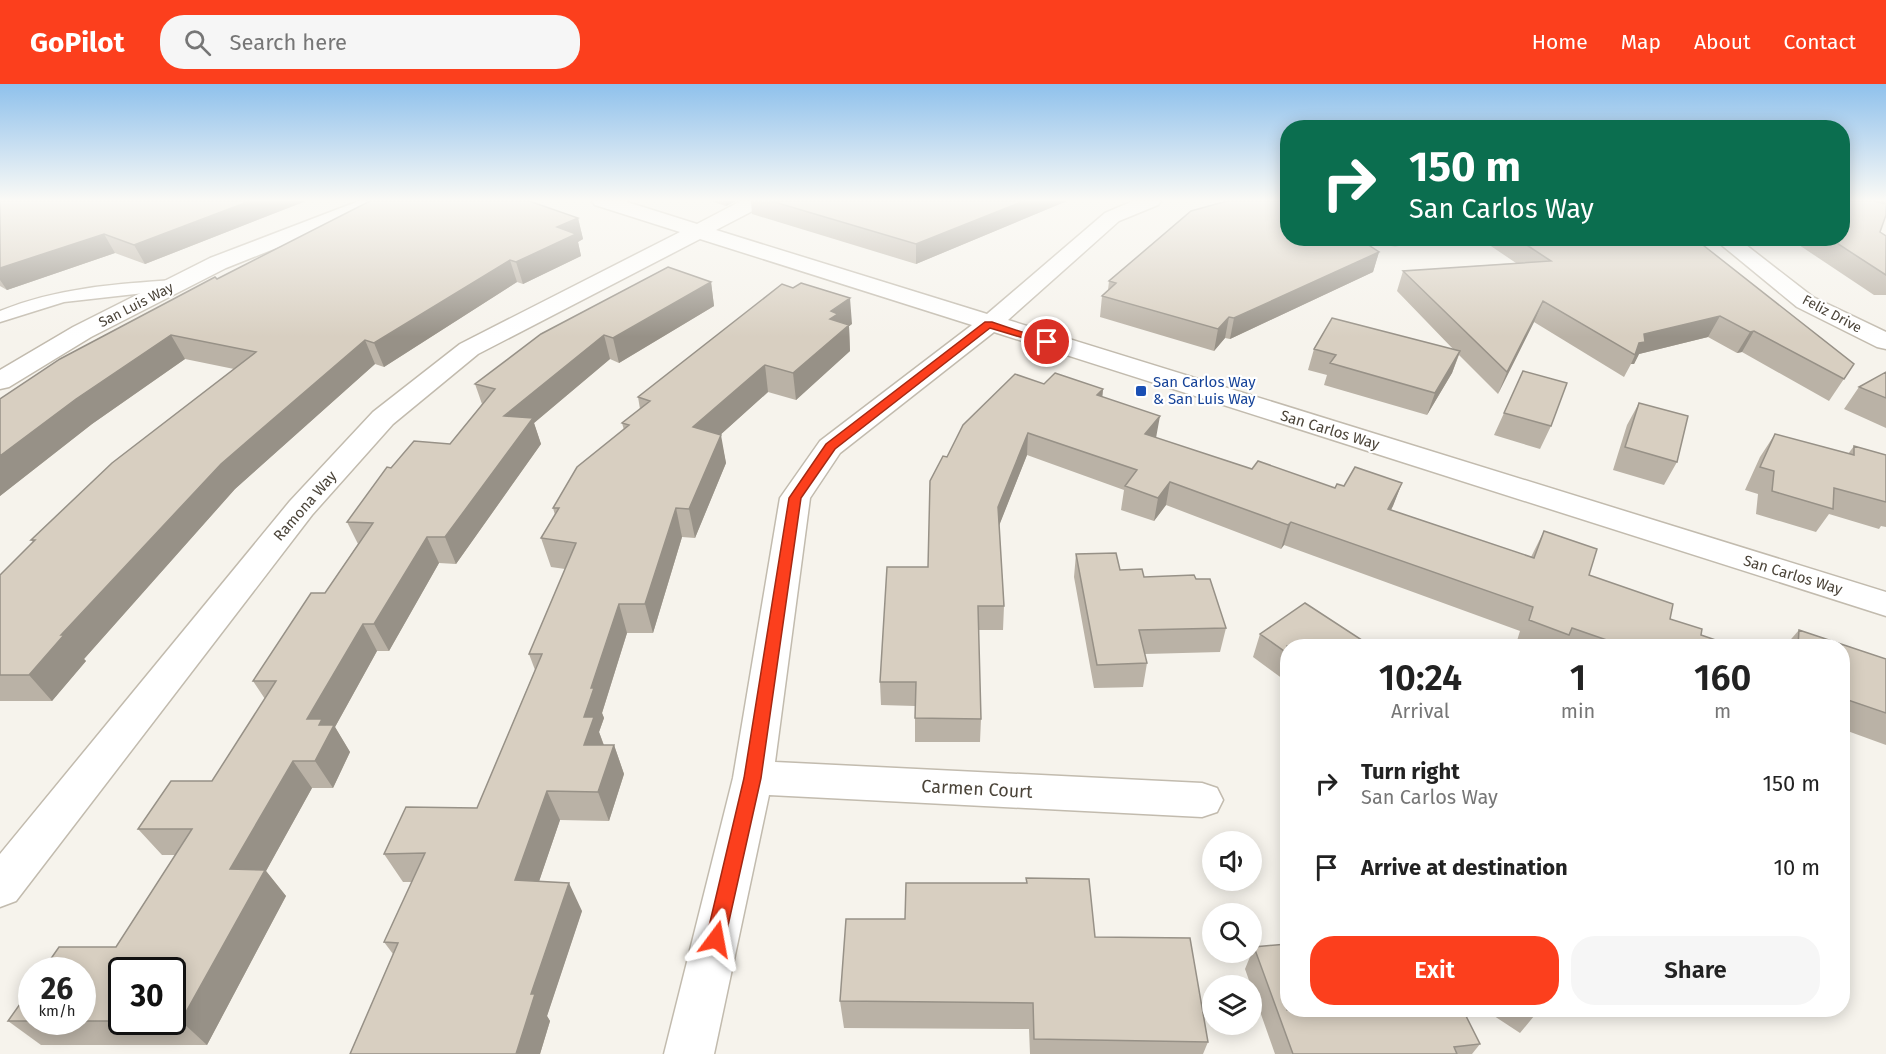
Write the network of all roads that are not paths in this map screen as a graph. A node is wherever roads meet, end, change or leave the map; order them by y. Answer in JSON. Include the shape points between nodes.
{"nodes":[{"id":1,"x":261,"y":246,"type":"edge"},
{"id":2,"x":673,"y":246,"type":"edge"},
{"id":3,"x":746,"y":246,"type":"edge"},
{"id":4,"x":1079,"y":246,"type":"edge"},
{"id":5,"x":1733,"y":246,"type":"edge"},
{"id":6,"x":174,"y":285,"type":"junction"},
{"id":7,"x":0,"y":316,"type":"edge"},
{"id":8,"x":989,"y":324,"type":"junction"},
{"id":9,"x":1886,"y":342,"type":"edge"},
{"id":10,"x":0,"y":381,"type":"edge"},
{"id":11,"x":1886,"y":604,"type":"edge"},
{"id":12,"x":753,"y":778,"type":"junction"},
{"id":13,"x":1202,"y":800,"type":"dead end"},
{"id":14,"x":0,"y":887,"type":"edge"},
{"id":15,"x":689,"y":1054,"type":"edge"}],
"edges":[{"from":1,"to":6,"type":"street","name":"San Luis Way"},
{"from":2,"to":14,"type":"street","name":"Ramona Way","via":[[469,349],[383,418],[301,508]]},
{"from":3,"to":8,"type":"street","name":"San Carlos Way"},
{"from":4,"to":8,"type":"street"},
{"from":5,"to":9,"type":"street","name":"Feliz Drive","via":[[1805,302]]},
{"from":6,"to":7,"type":"lane","via":[[61,297]]},
{"from":6,"to":10,"type":"street","name":"San Luis Way","via":[[82,332]]},
{"from":8,"to":11,"type":"street","name":"San Carlos Way"},
{"from":8,"to":12,"type":"street","via":[[830,447],[795,498]]},
{"from":12,"to":13,"type":"street","name":"Carmen Court"},
{"from":12,"to":15,"type":"street"}]}
